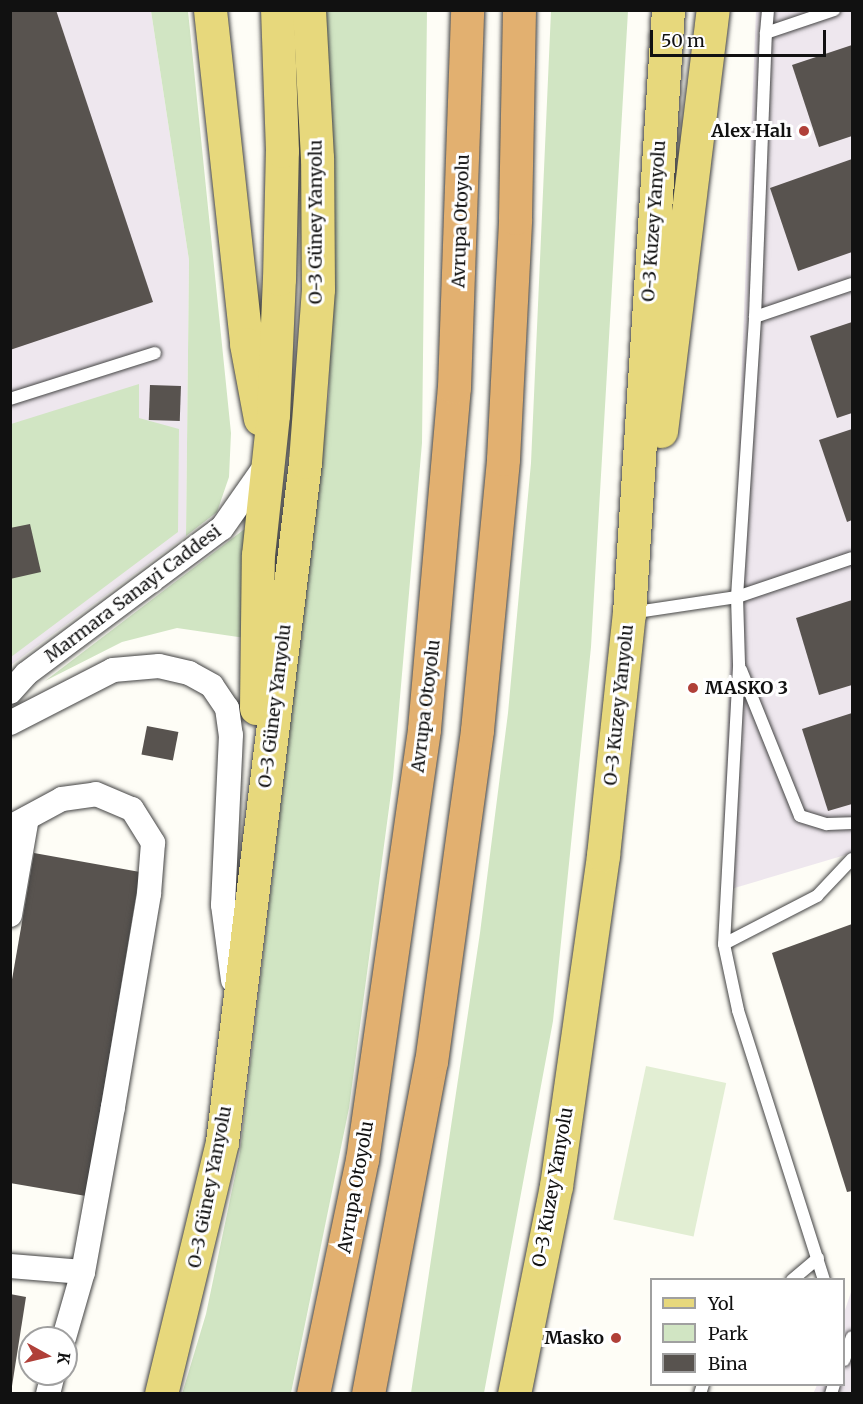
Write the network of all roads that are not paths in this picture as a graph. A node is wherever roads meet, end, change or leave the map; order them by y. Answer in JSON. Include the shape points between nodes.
{"nodes":[{"id":1,"x":210,"y":10,"type":"edge"},
{"id":2,"x":277,"y":10,"type":"edge"},
{"id":3,"x":309,"y":10,"type":"edge"},
{"id":4,"x":467,"y":10,"type":"edge"},
{"id":5,"x":519,"y":10,"type":"edge"},
{"id":6,"x":668,"y":10,"type":"edge"},
{"id":7,"x":713,"y":10,"type":"edge"},
{"id":8,"x":768,"y":10,"type":"edge"},
{"id":9,"x":834,"y":10,"type":"edge"},
{"id":10,"x":766,"y":33,"type":"junction"},
{"id":11,"x":852,"y":284,"type":"edge"},
{"id":12,"x":755,"y":317,"type":"junction"},
{"id":13,"x":155,"y":353,"type":"dead end"},
{"id":14,"x":10,"y":399,"type":"edge"},
{"id":15,"x":268,"y":461,"type":"junction"},
{"id":16,"x":852,"y":558,"type":"edge"},
{"id":17,"x":737,"y":597,"type":"junction"},
{"id":18,"x":629,"y":613,"type":"junction"},
{"id":19,"x":739,"y":664,"type":"junction"},
{"id":20,"x":10,"y":692,"type":"edge"},
{"id":21,"x":10,"y":723,"type":"edge"},
{"id":22,"x":265,"y":782,"type":"junction"},
{"id":23,"x":19,"y":823,"type":"edge"},
{"id":24,"x":852,"y":823,"type":"edge"},
{"id":25,"x":852,"y":859,"type":"edge"},
{"id":26,"x":10,"y":915,"type":"edge"},
{"id":27,"x":724,"y":944,"type":"junction"},
{"id":28,"x":237,"y":1013,"type":"junction"},
{"id":29,"x":818,"y":1258,"type":"junction"},
{"id":30,"x":10,"y":1266,"type":"edge"},
{"id":31,"x":83,"y":1272,"type":"junction"},
{"id":32,"x":794,"y":1278,"type":"edge"},
{"id":33,"x":823,"y":1278,"type":"edge"},
{"id":34,"x":67,"y":1326,"type":"edge"},
{"id":35,"x":852,"y":1337,"type":"edge"},
{"id":36,"x":845,"y":1352,"type":"edge"},
{"id":37,"x":161,"y":1394,"type":"edge"},
{"id":38,"x":313,"y":1394,"type":"edge"},
{"id":39,"x":368,"y":1394,"type":"edge"},
{"id":40,"x":514,"y":1394,"type":"edge"}],
"edges":[{"from":1,"to":15,"type":"main road","via":[[246,344]]},
{"from":2,"to":15,"type":"main road","via":[[282,151]]},
{"from":3,"to":22,"type":"main road","name":"O-3 Güney Yanyolu","via":[[317,158],[317,310],[305,462]]},
{"from":4,"to":38,"type":"highway","name":"Avrupa Otoyolu","via":[[454,387],[427,705],[404,890],[364,1148]]},
{"from":5,"to":39,"type":"highway","via":[[515,218],[503,459],[477,730],[455,909],[420,1130]]},
{"from":6,"to":18,"type":"main road","name":"O-3 Kuzey Yanyolu"},
{"from":7,"to":18,"type":"main road","via":[[657,455]]},
{"from":8,"to":10,"type":"lane"},
{"from":9,"to":10,"type":"lane"},
{"from":10,"to":12,"type":"lane"},
{"from":11,"to":12,"type":"lane"},
{"from":12,"to":17,"type":"lane"},
{"from":13,"to":14,"type":"lane"},
{"from":15,"to":20,"type":"street","name":"Marmara Sanayi Caddesi","via":[[222,528],[26,674]]},
{"from":15,"to":22,"type":"main road","via":[[258,555],[256,710]]},
{"from":16,"to":17,"type":"lane"},
{"from":17,"to":18,"type":"lane"},
{"from":17,"to":19,"type":"lane"},
{"from":18,"to":40,"type":"main road","name":"O-3 Kuzey Yanyolu","via":[[598,898],[559,1163]]},
{"from":19,"to":24,"type":"lane","via":[[800,816],[827,824]]},
{"from":19,"to":27,"type":"lane"},
{"from":21,"to":28,"type":"street","via":[[113,670],[159,666],[189,673],[212,686],[227,708],[231,735],[223,905]]},
{"from":22,"to":28,"type":"main road","name":"O-3 Güney Yanyolu"},
{"from":23,"to":26,"type":"street"},
{"from":23,"to":31,"type":"street","via":[[62,799],[96,794],[132,809],[153,843],[149,894]]},
{"from":25,"to":27,"type":"lane","via":[[817,896]]},
{"from":27,"to":29,"type":"lane","via":[[738,1010]]},
{"from":28,"to":37,"type":"main road","name":"O-3 Güney Yanyolu","via":[[222,1143]]},
{"from":29,"to":32,"type":"lane"},
{"from":29,"to":33,"type":"lane"},
{"from":30,"to":31,"type":"street"},
{"from":31,"to":34,"type":"street"},
{"from":35,"to":36,"type":"lane"}]}
